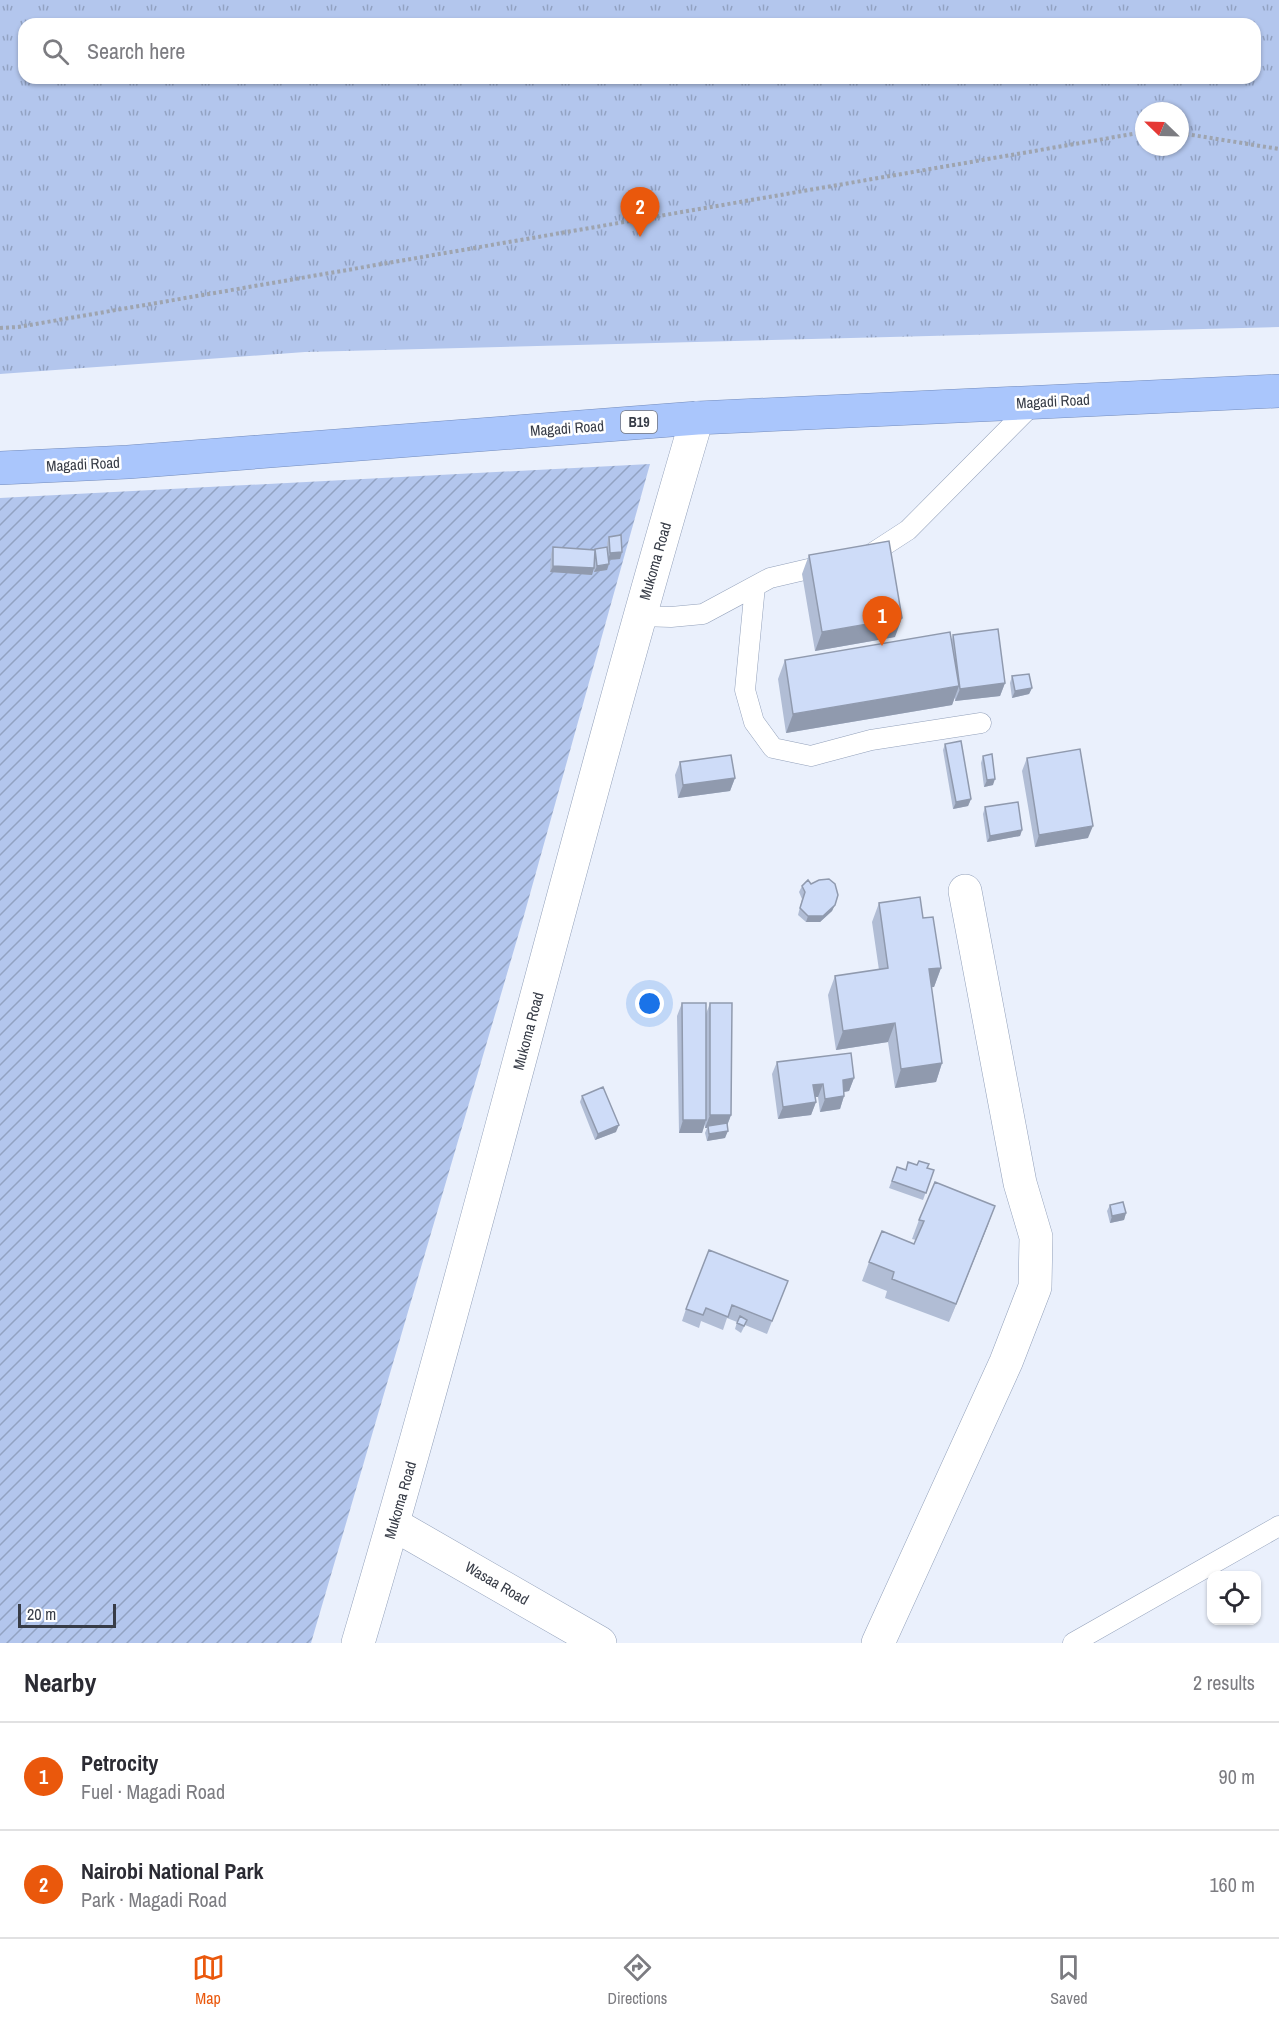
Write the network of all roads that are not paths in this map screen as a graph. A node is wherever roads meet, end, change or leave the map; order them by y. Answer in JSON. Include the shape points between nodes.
{"nodes":[{"id":1,"x":1279,"y":391,"type":"edge"},
{"id":2,"x":1035,"y":402,"type":"junction"},
{"id":3,"x":697,"y":418,"type":"junction"},
{"id":4,"x":0,"y":468,"type":"edge"},
{"id":5,"x":755,"y":586,"type":"junction"},
{"id":6,"x":639,"y":616,"type":"junction"},
{"id":7,"x":981,"y":723,"type":"dead end"},
{"id":8,"x":965,"y":891,"type":"dead end"},
{"id":9,"x":393,"y":1524,"type":"junction"},
{"id":10,"x":1279,"y":1526,"type":"edge"},
{"id":11,"x":358,"y":1643,"type":"edge"},
{"id":12,"x":600,"y":1643,"type":"edge"},
{"id":13,"x":878,"y":1643,"type":"edge"},
{"id":14,"x":1073,"y":1643,"type":"edge"}],
"edges":[{"from":1,"to":2,"type":"highway","name":"Magadi Road","number":"B19"},
{"from":2,"to":3,"type":"highway","name":"Magadi Road","number":"B19"},
{"from":2,"to":5,"type":"lane","via":[[908,530],[871,556],[770,578]]},
{"from":3,"to":4,"type":"highway","name":"Magadi Road","number":"B19","via":[[128,462]]},
{"from":3,"to":6,"type":"street","name":"Mukoma Road"},
{"from":5,"to":6,"type":"lane","via":[[703,614]]},
{"from":5,"to":7,"type":"lane","via":[[745,690],[754,722],[773,747],[811,756],[871,740]]},
{"from":6,"to":9,"type":"street","name":"Mukoma Road"},
{"from":8,"to":13,"type":"street","via":[[1020,1183],[1036,1238],[1035,1287],[1006,1362]]},
{"from":9,"to":11,"type":"street","name":"Mukoma Road"},
{"from":9,"to":12,"type":"street","name":"Wasaa Road"},
{"from":10,"to":14,"type":"lane"}]}
